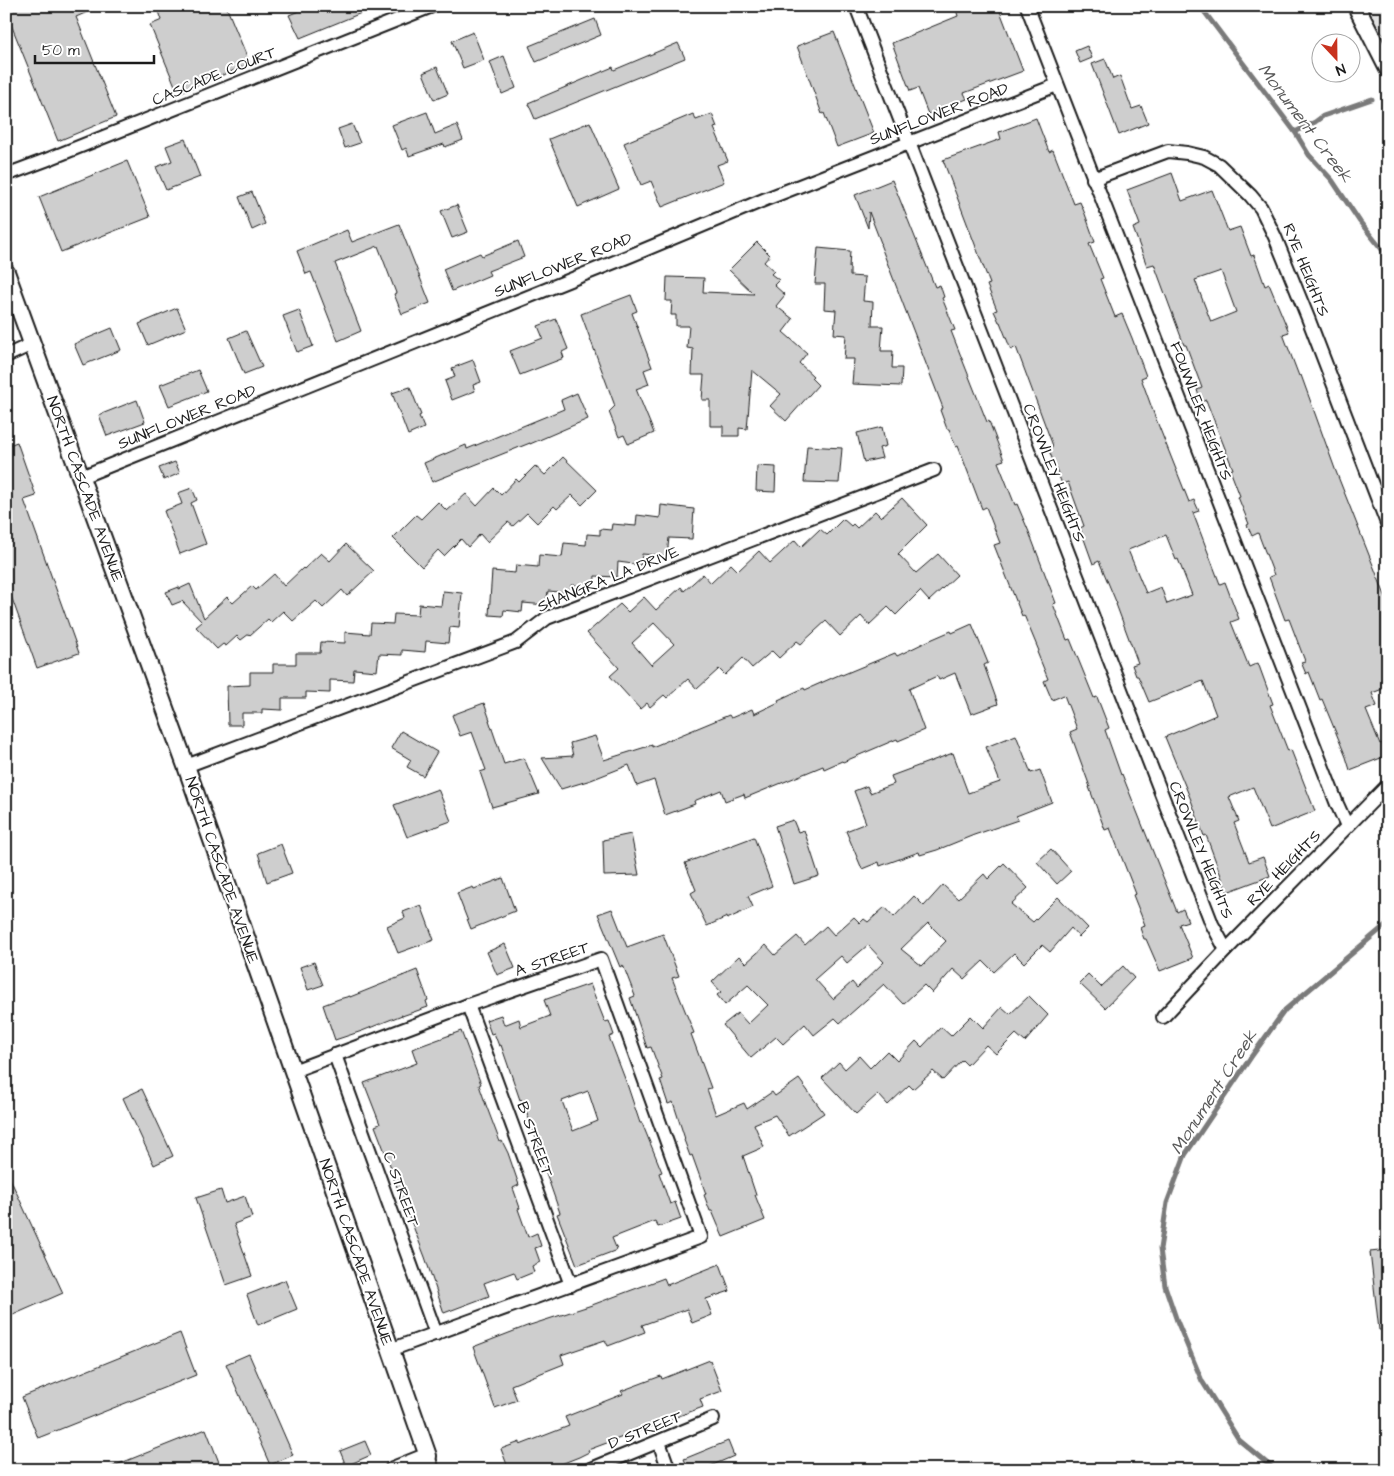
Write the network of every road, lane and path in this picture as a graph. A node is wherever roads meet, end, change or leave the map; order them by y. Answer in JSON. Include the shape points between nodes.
{"nodes":[{"id":1,"x":432,"y":6,"type":"edge"},
{"id":2,"x":856,"y":6,"type":"edge"},
{"id":3,"x":1026,"y":6,"type":"edge"},
{"id":4,"x":1356,"y":6,"type":"edge"},
{"id":5,"x":1388,"y":69,"type":"edge"},
{"id":6,"x":1057,"y":85,"type":"junction"},
{"id":7,"x":909,"y":144,"type":"junction"},
{"id":8,"x":6,"y":175,"type":"edge"},
{"id":9,"x":1093,"y":179,"type":"junction"},
{"id":10,"x":6,"y":272,"type":"edge"},
{"id":11,"x":32,"y":344,"type":"junction"},
{"id":12,"x":6,"y":356,"type":"edge"},
{"id":13,"x":934,"y":470,"type":"dead end"},
{"id":14,"x":81,"y":477,"type":"junction"},
{"id":15,"x":1388,"y":526,"type":"edge"},
{"id":16,"x":186,"y":766,"type":"junction"},
{"id":17,"x":1388,"y":785,"type":"edge"},
{"id":18,"x":1348,"y":826,"type":"junction"},
{"id":19,"x":1226,"y":950,"type":"junction"},
{"id":20,"x":468,"y":1005,"type":"junction"},
{"id":21,"x":1162,"y":1017,"type":"dead end"},
{"id":22,"x":335,"y":1055,"type":"junction"},
{"id":23,"x":293,"y":1071,"type":"junction"},
{"id":24,"x":570,"y":1285,"type":"junction"},
{"id":25,"x":436,"y":1334,"type":"junction"},
{"id":26,"x":390,"y":1350,"type":"junction"},
{"id":27,"x":713,"y":1419,"type":"dead end"},
{"id":28,"x":659,"y":1442,"type":"junction"},
{"id":29,"x":431,"y":1463,"type":"edge"},
{"id":30,"x":393,"y":1470,"type":"edge"},
{"id":31,"x":589,"y":1470,"type":"edge"},
{"id":32,"x":669,"y":1470,"type":"edge"}],
"edges":[{"from":1,"to":8,"type":"street","name":"CASCADE COURT"},
{"from":2,"to":7,"type":"street","name":"CROWLEY HEIGHTS"},
{"from":3,"to":6,"type":"street","name":"FOUWLER HEIGHTS"},
{"from":4,"to":5,"type":"street"},
{"from":6,"to":7,"type":"street","name":"SUNFLOWER ROAD"},
{"from":6,"to":9,"type":"street","name":"FOUWLER HEIGHTS"},
{"from":7,"to":14,"type":"street","name":"SUNFLOWER ROAD"},
{"from":7,"to":19,"type":"street","name":"CROWLEY HEIGHTS","via":[[1212,924]]},
{"from":9,"to":15,"type":"street","name":"RYE HEIGHTS","via":[[1168,152],[1187,152],[1204,156],[1219,165],[1250,195],[1261,208],[1275,236]]},
{"from":9,"to":18,"type":"street","name":"FOUWLER HEIGHTS"},
{"from":10,"to":11,"type":"street","name":"NORTH CASCADE AVENUE"},
{"from":11,"to":12,"type":"street"},
{"from":11,"to":14,"type":"street","name":"NORTH CASCADE AVENUE"},
{"from":13,"to":16,"type":"street","name":"SHANGRA LA DRIVE","via":[[547,618],[516,642]]},
{"from":14,"to":16,"type":"street","name":"NORTH CASCADE AVENUE"},
{"from":16,"to":23,"type":"street","name":"NORTH CASCADE AVENUE"},
{"from":17,"to":18,"type":"street","name":"RYE HEIGHTS"},
{"from":18,"to":19,"type":"street","name":"RYE HEIGHTS"},
{"from":19,"to":21,"type":"street","name":"RYE HEIGHTS"},
{"from":20,"to":22,"type":"street","name":"A STREET"},
{"from":20,"to":24,"type":"street","name":"B STREET"},
{"from":20,"to":24,"type":"street","name":"A STREET","via":[[601,959],[701,1237]]},
{"from":22,"to":23,"type":"street","name":"A STREET"},
{"from":22,"to":25,"type":"street","name":"C STREET"},
{"from":23,"to":26,"type":"street","name":"NORTH CASCADE AVENUE"},
{"from":24,"to":25,"type":"street"},
{"from":25,"to":26,"type":"street"},
{"from":26,"to":29,"type":"street","name":"NORTH CASCADE AVENUE"},
{"from":27,"to":28,"type":"street","name":"D STREET"},
{"from":28,"to":31,"type":"street","name":"D STREET"},
{"from":28,"to":32,"type":"street"},
{"from":29,"to":30,"type":"street"}]}
